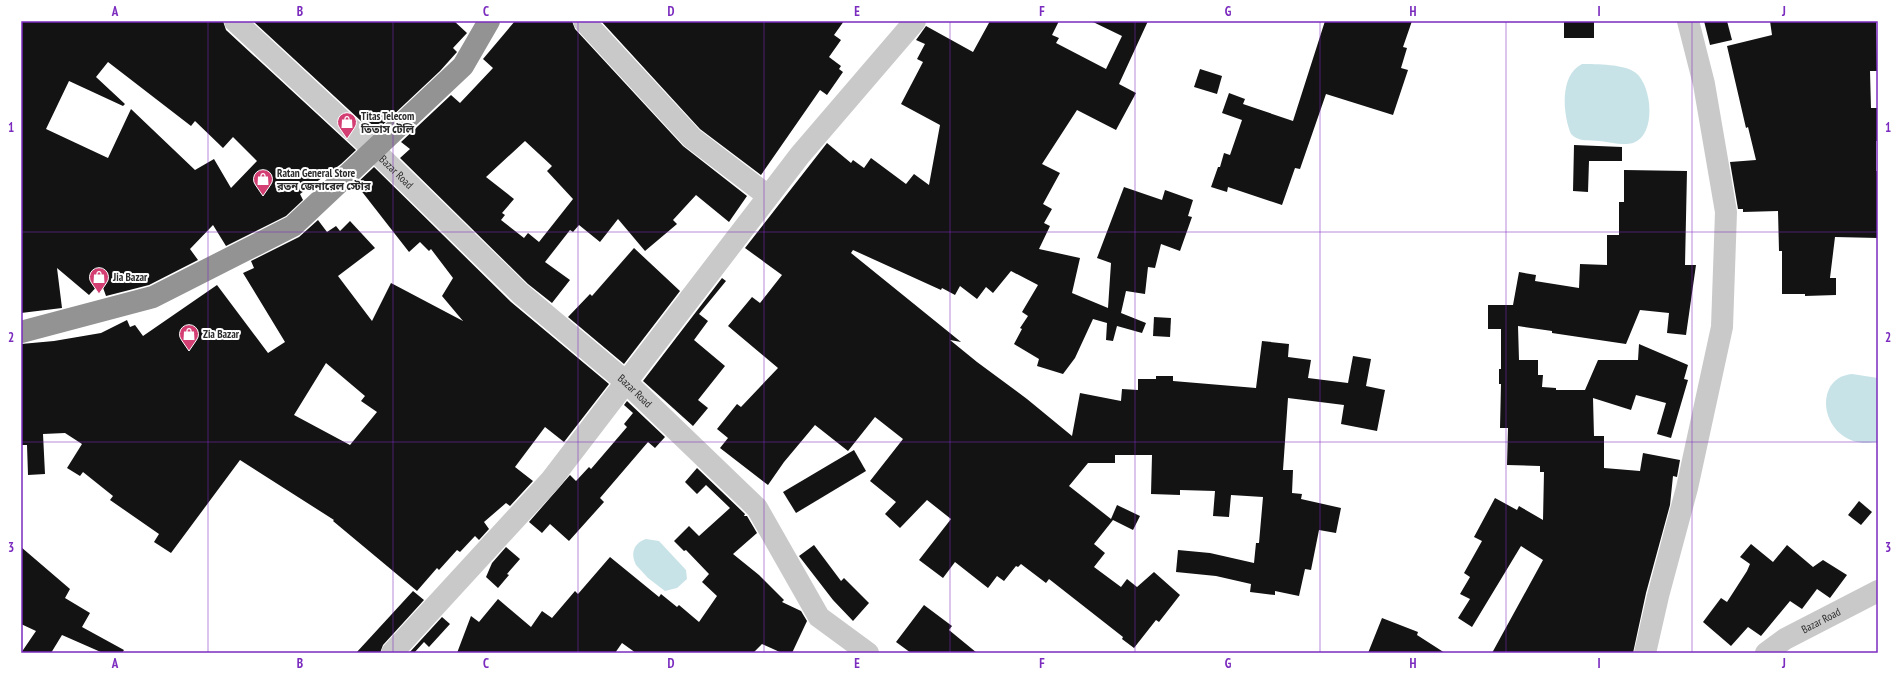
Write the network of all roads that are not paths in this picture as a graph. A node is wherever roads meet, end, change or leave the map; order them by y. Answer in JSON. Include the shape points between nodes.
{"nodes":[{"id":1,"x":235,"y":21,"type":"edge"},
{"id":2,"x":584,"y":21,"type":"edge"},
{"id":3,"x":915,"y":21,"type":"edge"},
{"id":4,"x":1688,"y":21,"type":"edge"},
{"id":5,"x":487,"y":22,"type":"edge"},
{"id":6,"x":374,"y":150,"type":"junction"},
{"id":7,"x":768,"y":196,"type":"junction"},
{"id":8,"x":21,"y":332,"type":"edge"},
{"id":9,"x":626,"y":382,"type":"junction"},
{"id":10,"x":1878,"y":591,"type":"edge"},
{"id":11,"x":392,"y":653,"type":"edge"},
{"id":12,"x":868,"y":653,"type":"edge"},
{"id":13,"x":1645,"y":653,"type":"edge"},
{"id":14,"x":1766,"y":653,"type":"edge"}],
"edges":[{"from":1,"to":6,"type":"street","name":"Bazar Road"},
{"from":2,"to":7,"type":"street","via":[[692,138]]},
{"from":3,"to":7,"type":"street"},
{"from":4,"to":13,"type":"street","via":[[1704,84],[1726,212],[1722,326],[1687,488]]},
{"from":5,"to":6,"type":"highway","via":[[463,66]]},
{"from":6,"to":8,"type":"highway","via":[[293,226],[153,297]]},
{"from":6,"to":9,"type":"street","name":"Bazar Road","via":[[520,293]]},
{"from":7,"to":9,"type":"street"},
{"from":9,"to":11,"type":"street","via":[[551,480]]},
{"from":9,"to":12,"type":"street","name":"Bazar Road","via":[[757,508],[819,617]]},
{"from":10,"to":14,"type":"street","name":"Bazar Road","via":[[1785,639]]}]}
